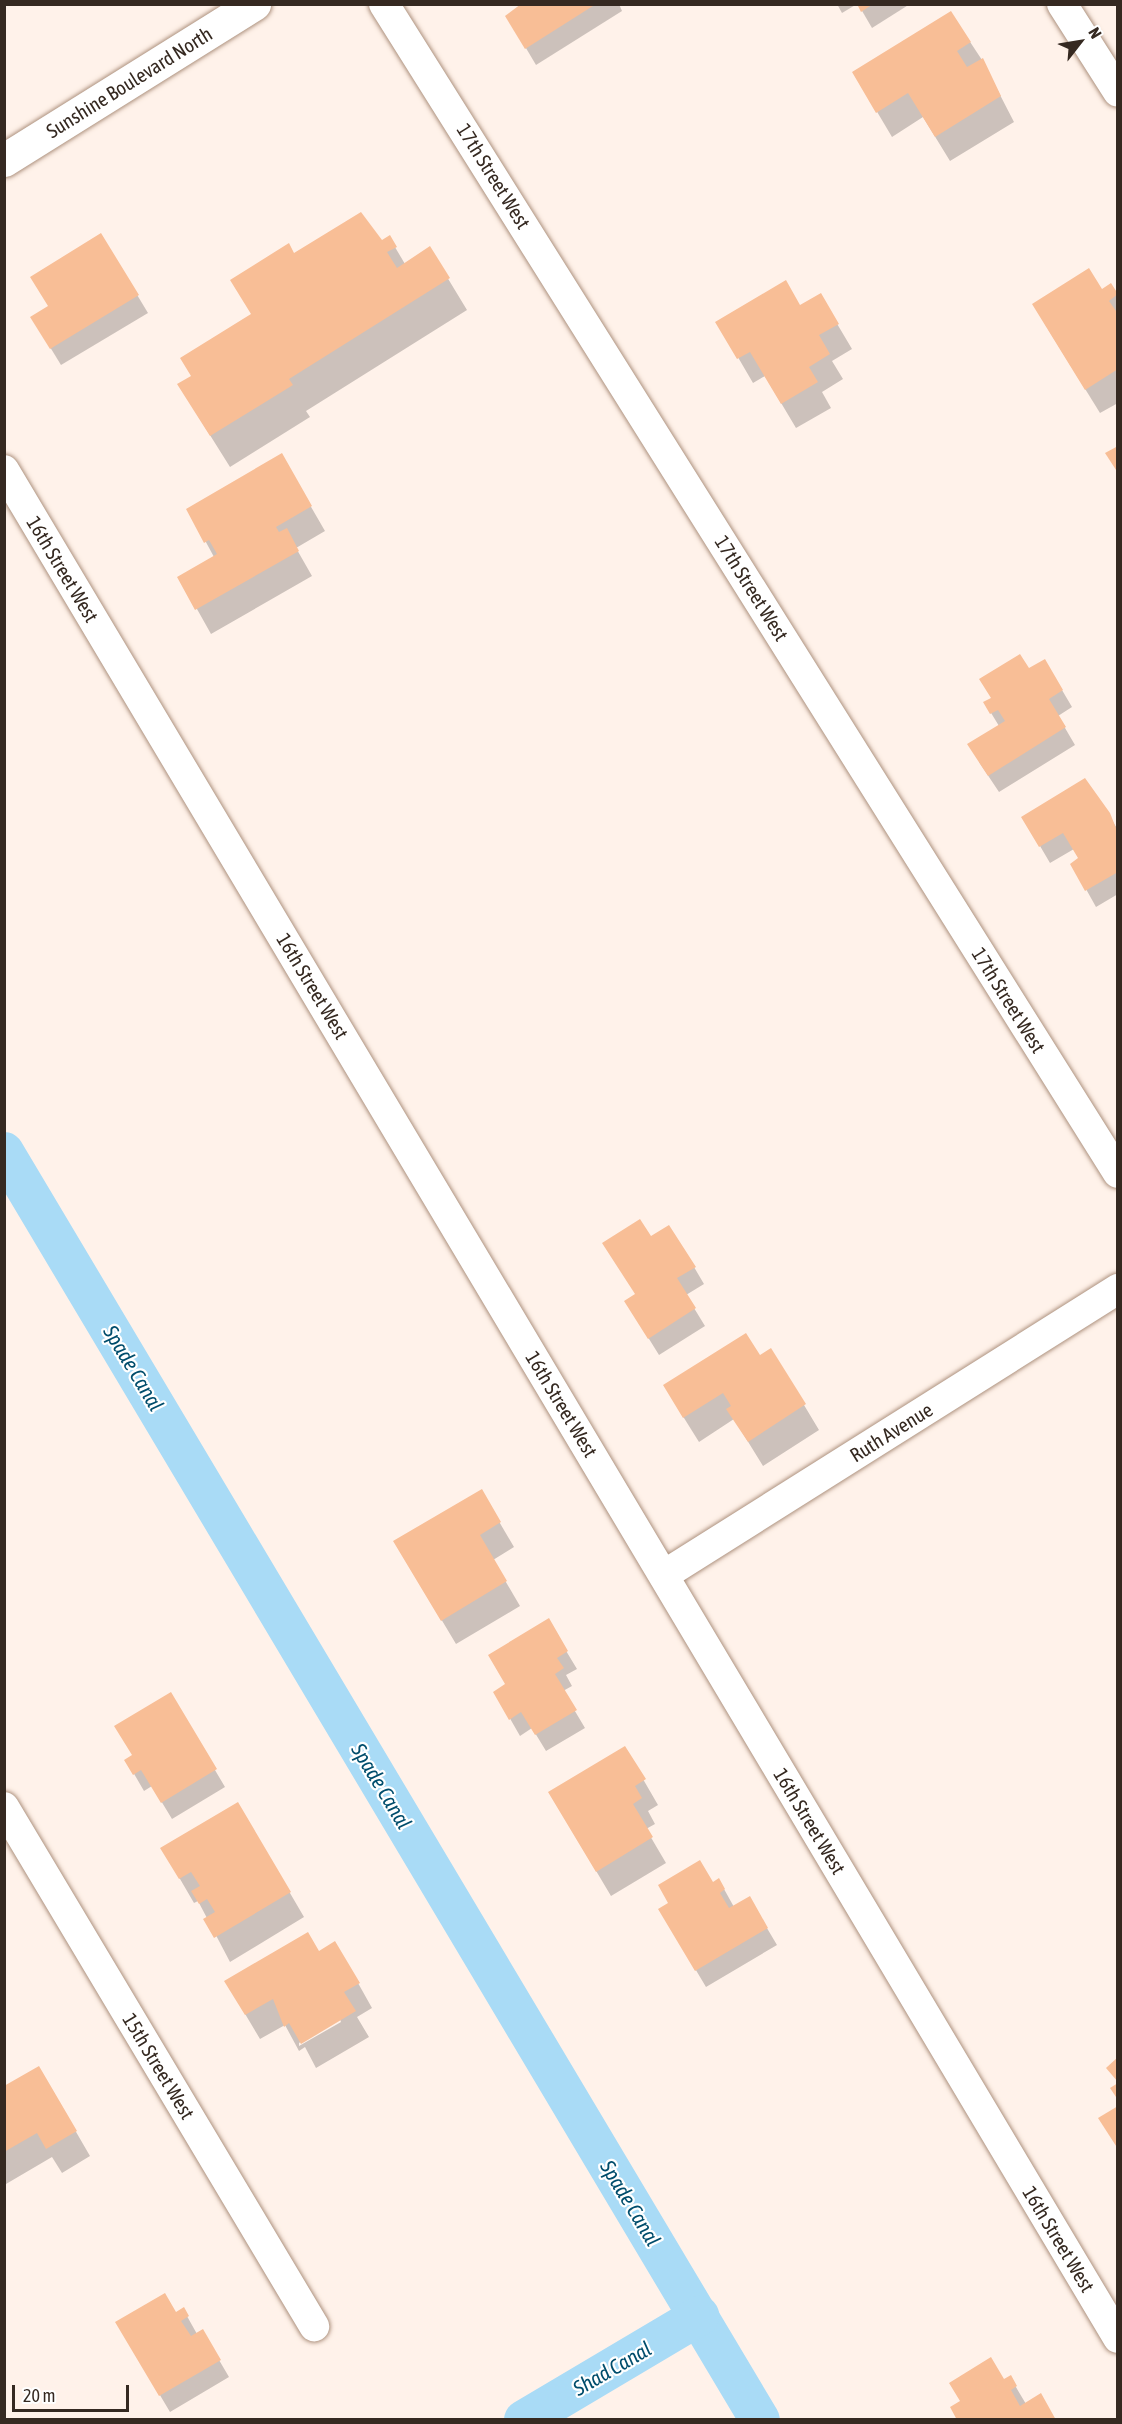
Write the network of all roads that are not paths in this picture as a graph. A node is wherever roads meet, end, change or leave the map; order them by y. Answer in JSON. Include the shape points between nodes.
{"nodes":[{"id":1,"x":254,"y":4,"type":"edge"},
{"id":2,"x":384,"y":4,"type":"edge"},
{"id":3,"x":1062,"y":4,"type":"edge"},
{"id":4,"x":1118,"y":92,"type":"edge"},
{"id":5,"x":4,"y":160,"type":"edge"},
{"id":6,"x":4,"y":470,"type":"edge"},
{"id":7,"x":1118,"y":1173,"type":"edge"},
{"id":8,"x":1118,"y":1289,"type":"edge"},
{"id":9,"x":664,"y":1575,"type":"junction"},
{"id":10,"x":4,"y":1807,"type":"edge"},
{"id":11,"x":314,"y":2326,"type":"dead end"},
{"id":12,"x":1118,"y":2338,"type":"edge"}],
"edges":[{"from":1,"to":5,"type":"street","name":"Sunshine Boulevard North"},
{"from":2,"to":7,"type":"street","name":"17th Street West"},
{"from":3,"to":4,"type":"street"},
{"from":6,"to":9,"type":"street","name":"16th Street West"},
{"from":8,"to":9,"type":"street","name":"Ruth Avenue"},
{"from":9,"to":12,"type":"street","name":"16th Street West"},
{"from":10,"to":11,"type":"street","name":"15th Street West"}]}
